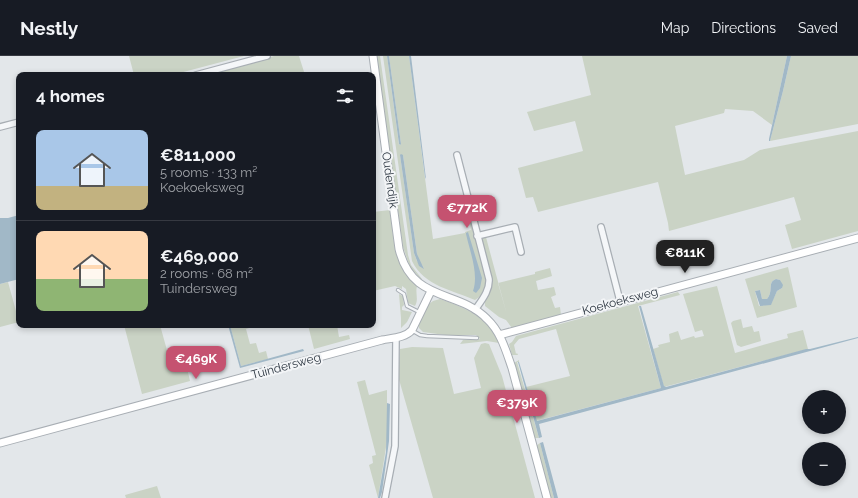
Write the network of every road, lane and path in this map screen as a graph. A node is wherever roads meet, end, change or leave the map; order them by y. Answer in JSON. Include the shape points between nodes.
{"nodes":[{"id":1,"x":267,"y":56,"type":"edge"},
{"id":2,"x":373,"y":56,"type":"edge"},
{"id":3,"x":207,"y":72,"type":"edge"},
{"id":4,"x":375,"y":72,"type":"edge"},
{"id":5,"x":376,"y":78,"type":"edge"},
{"id":6,"x":16,"y":123,"type":"edge"},
{"id":7,"x":0,"y":127,"type":"edge"},
{"id":8,"x":457,"y":155,"type":"dead end"},
{"id":9,"x":601,"y":227,"type":"dead end"},
{"id":10,"x":477,"y":236,"type":"junction"},
{"id":11,"x":858,"y":238,"type":"edge"},
{"id":12,"x":521,"y":252,"type":"dead end"},
{"id":13,"x":398,"y":290,"type":"dead end"},
{"id":14,"x":431,"y":291,"type":"junction"},
{"id":15,"x":620,"y":301,"type":"junction"},
{"id":16,"x":475,"y":310,"type":"junction"},
{"id":17,"x":420,"y":313,"type":"junction"},
{"id":18,"x":412,"y":330,"type":"junction"},
{"id":19,"x":499,"y":335,"type":"junction"},
{"id":20,"x":396,"y":338,"type":"junction"},
{"id":21,"x":477,"y":338,"type":"dead end"},
{"id":22,"x":0,"y":443,"type":"edge"},
{"id":23,"x":386,"y":498,"type":"edge"},
{"id":24,"x":547,"y":498,"type":"edge"}],
"edges":[{"from":1,"to":3,"type":"street"},
{"from":2,"to":4,"type":"street","name":"Oudendijk"},
{"from":5,"to":14,"type":"street","name":"Oudendijk","via":[[400,254],[410,274]]},
{"from":6,"to":7,"type":"street"},
{"from":8,"to":10,"type":"street"},
{"from":9,"to":15,"type":"street"},
{"from":10,"to":12,"type":"street","via":[[515,227]]},
{"from":10,"to":16,"type":"street","via":[[489,284]]},
{"from":11,"to":15,"type":"street","name":"Koekoeksweg"},
{"from":13,"to":17,"type":"lane","via":[[404,294],[407,306]]},
{"from":14,"to":16,"type":"street","name":"Oudendijk"},
{"from":14,"to":17,"type":"street"},
{"from":15,"to":19,"type":"street","name":"Koekoeksweg"},
{"from":16,"to":19,"type":"street","name":"Oudendijk","via":[[486,318]]},
{"from":17,"to":18,"type":"street"},
{"from":18,"to":20,"type":"street","name":"Tuindersweg"},
{"from":18,"to":21,"type":"lane","via":[[427,336]]},
{"from":19,"to":24,"type":"street","name":"Oudendijk","via":[[512,368]]},
{"from":20,"to":22,"type":"street","name":"Tuindersweg"},
{"from":20,"to":23,"type":"street","via":[[395,446]]}]}
